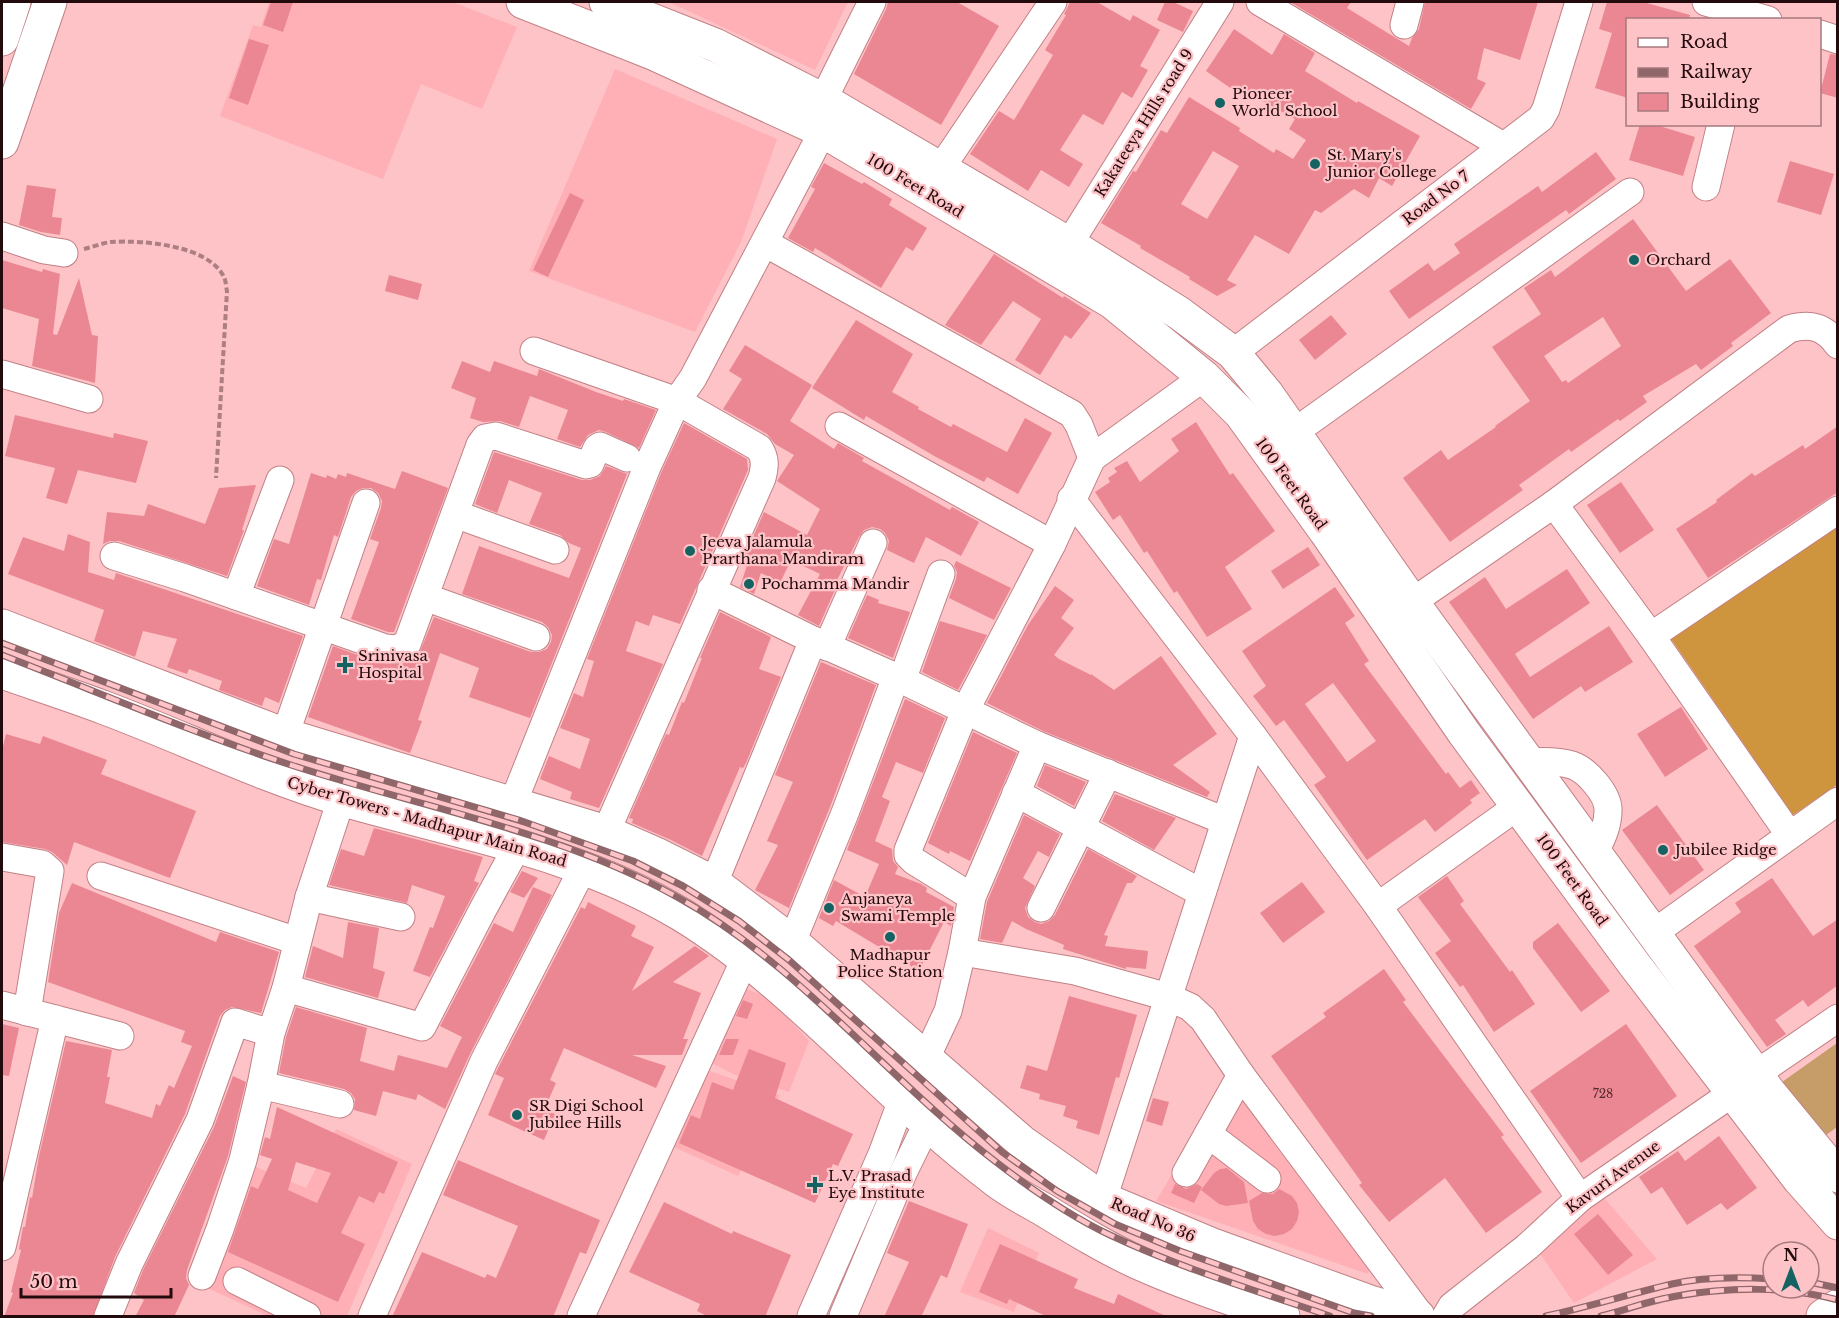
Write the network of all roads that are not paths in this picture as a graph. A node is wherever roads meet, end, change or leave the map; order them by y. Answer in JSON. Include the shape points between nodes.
{"nodes":[{"id":1,"x":14,"y":2,"type":"edge"},
{"id":2,"x":51,"y":2,"type":"edge"},
{"id":3,"x":523,"y":2,"type":"edge"},
{"id":4,"x":606,"y":2,"type":"edge"},
{"id":5,"x":872,"y":2,"type":"edge"},
{"id":6,"x":1053,"y":2,"type":"edge"},
{"id":7,"x":1220,"y":2,"type":"edge"},
{"id":8,"x":1260,"y":2,"type":"edge"},
{"id":9,"x":1580,"y":2,"type":"edge"},
{"id":10,"x":1706,"y":2,"type":"edge"},
{"id":11,"x":1753,"y":13,"type":"edge"},
{"id":12,"x":1821,"y":34,"type":"edge"},
{"id":13,"x":2,"y":39,"type":"edge"},
{"id":14,"x":1838,"y":40,"type":"edge"},
{"id":15,"x":823,"y":115,"type":"junction"},
{"id":16,"x":1720,"y":126,"type":"edge"},
{"id":17,"x":2,"y":142,"type":"edge"},
{"id":18,"x":1503,"y":146,"type":"junction"},
{"id":19,"x":941,"y":168,"type":"junction"},
{"id":20,"x":1706,"y":187,"type":"dead end"},
{"id":21,"x":1630,"y":192,"type":"dead end"},
{"id":22,"x":2,"y":236,"type":"edge"},
{"id":23,"x":765,"y":243,"type":"junction"},
{"id":24,"x":1069,"y":244,"type":"junction"},
{"id":25,"x":64,"y":253,"type":"road end"},
{"id":26,"x":1838,"y":345,"type":"edge"},
{"id":27,"x":534,"y":351,"type":"dead end"},
{"id":28,"x":1233,"y":353,"type":"junction"},
{"id":29,"x":2,"y":374,"type":"edge"},
{"id":30,"x":1204,"y":377,"type":"junction"},
{"id":31,"x":89,"y":399,"type":"dead end"},
{"id":32,"x":677,"y":401,"type":"junction"},
{"id":33,"x":839,"y":426,"type":"dead end"},
{"id":34,"x":1293,"y":433,"type":"junction"},
{"id":35,"x":627,"y":458,"type":"dead end"},
{"id":36,"x":1092,"y":458,"type":"junction"},
{"id":37,"x":280,"y":480,"type":"dead end"},
{"id":38,"x":1071,"y":499,"type":"junction"},
{"id":39,"x":366,"y":503,"type":"dead end"},
{"id":40,"x":1554,"y":504,"type":"junction"},
{"id":41,"x":1838,"y":510,"type":"edge"},
{"id":42,"x":455,"y":514,"type":"junction"},
{"id":43,"x":873,"y":543,"type":"dead end"},
{"id":44,"x":1052,"y":544,"type":"junction"},
{"id":45,"x":555,"y":550,"type":"dead end"},
{"id":46,"x":114,"y":556,"type":"dead end"},
{"id":47,"x":1367,"y":565,"type":"junction"},
{"id":48,"x":941,"y":574,"type":"dead end"},
{"id":49,"x":711,"y":590,"type":"junction"},
{"id":50,"x":236,"y":596,"type":"junction"},
{"id":51,"x":425,"y":597,"type":"junction"},
{"id":52,"x":1412,"y":602,"type":"junction"},
{"id":53,"x":2,"y":626,"type":"edge"},
{"id":54,"x":322,"y":626,"type":"junction"},
{"id":55,"x":1651,"y":636,"type":"junction"},
{"id":56,"x":536,"y":637,"type":"dead end"},
{"id":57,"x":820,"y":644,"type":"junction"},
{"id":58,"x":2,"y":672,"type":"edge"},
{"id":59,"x":899,"y":678,"type":"junction"},
{"id":60,"x":965,"y":711,"type":"junction"},
{"id":61,"x":285,"y":735,"type":"junction"},
{"id":62,"x":1253,"y":736,"type":"junction"},
{"id":63,"x":1037,"y":745,"type":"junction"},
{"id":64,"x":1108,"y":773,"type":"junction"},
{"id":65,"x":1016,"y":793,"type":"junction"},
{"id":66,"x":341,"y":800,"type":"junction"},
{"id":67,"x":1838,"y":801,"type":"edge"},
{"id":68,"x":513,"y":803,"type":"junction"},
{"id":69,"x":1518,"y":806,"type":"junction"},
{"id":70,"x":1225,"y":821,"type":"junction"},
{"id":71,"x":1081,"y":827,"type":"junction"},
{"id":72,"x":606,"y":832,"type":"junction"},
{"id":73,"x":1789,"y":834,"type":"junction"},
{"id":74,"x":518,"y":845,"type":"junction"},
{"id":75,"x":2,"y":857,"type":"edge"},
{"id":76,"x":583,"y":868,"type":"junction"},
{"id":77,"x":100,"y":876,"type":"dead end"},
{"id":78,"x":714,"y":883,"type":"junction"},
{"id":79,"x":1202,"y":893,"type":"junction"},
{"id":80,"x":309,"y":897,"type":"junction"},
{"id":81,"x":972,"y":897,"type":"junction"},
{"id":82,"x":1378,"y":906,"type":"junction"},
{"id":83,"x":1041,"y":908,"type":"dead end"},
{"id":84,"x":401,"y":917,"type":"dead end"},
{"id":85,"x":1655,"y":932,"type":"junction"},
{"id":86,"x":297,"y":941,"type":"junction"},
{"id":87,"x":792,"y":942,"type":"junction"},
{"id":88,"x":962,"y":952,"type":"junction"},
{"id":89,"x":745,"y":959,"type":"junction"},
{"id":90,"x":286,"y":988,"type":"junction"},
{"id":91,"x":1168,"y":997,"type":"junction"},
{"id":92,"x":14,"y":1009,"type":"edge"},
{"id":93,"x":1838,"y":1018,"type":"edge"},
{"id":94,"x":55,"y":1019,"type":"junction"},
{"id":95,"x":271,"y":1033,"type":"junction"},
{"id":96,"x":120,"y":1036,"type":"dead end"},
{"id":97,"x":926,"y":1058,"type":"junction"},
{"id":98,"x":1241,"y":1075,"type":"junction"},
{"id":99,"x":1745,"y":1083,"type":"junction"},
{"id":100,"x":261,"y":1085,"type":"junction"},
{"id":101,"x":902,"y":1100,"type":"junction"},
{"id":102,"x":340,"y":1104,"type":"dead end"},
{"id":103,"x":927,"y":1124,"type":"junction"},
{"id":104,"x":1208,"y":1134,"type":"junction"},
{"id":105,"x":874,"y":1173,"type":"junction"},
{"id":106,"x":1186,"y":1173,"type":"dead end"},
{"id":107,"x":1838,"y":1176,"type":"edge"},
{"id":108,"x":1267,"y":1179,"type":"dead end"},
{"id":109,"x":899,"y":1184,"type":"junction"},
{"id":110,"x":1103,"y":1198,"type":"junction"},
{"id":111,"x":1580,"y":1198,"type":"junction"},
{"id":112,"x":1838,"y":1223,"type":"edge"},
{"id":113,"x":1210,"y":1244,"type":"junction"},
{"id":114,"x":2,"y":1247,"type":"edge"},
{"id":115,"x":202,"y":1276,"type":"dead end"},
{"id":116,"x":237,"y":1281,"type":"dead end"},
{"id":117,"x":1191,"y":1283,"type":"junction"},
{"id":118,"x":1838,"y":1306,"type":"edge"},
{"id":119,"x":108,"y":1317,"type":"edge"},
{"id":120,"x":307,"y":1317,"type":"edge"},
{"id":121,"x":372,"y":1317,"type":"edge"},
{"id":122,"x":581,"y":1317,"type":"edge"},
{"id":123,"x":811,"y":1317,"type":"edge"},
{"id":124,"x":843,"y":1317,"type":"edge"},
{"id":125,"x":1283,"y":1317,"type":"edge"},
{"id":126,"x":1419,"y":1317,"type":"edge"},
{"id":127,"x":1446,"y":1317,"type":"edge"},
{"id":128,"x":1823,"y":1317,"type":"edge"}],
"edges":[{"from":1,"to":13,"type":"main road"},
{"from":2,"to":17,"type":"main road"},
{"from":3,"to":15,"type":"main road","name":"100 Feet Road"},
{"from":4,"to":15,"type":"main road","name":"100 Feet Road","via":[[715,45]]},
{"from":5,"to":15,"type":"street"},
{"from":6,"to":19,"type":"street"},
{"from":7,"to":24,"type":"street","name":"Kakateeya Hills road 9"},
{"from":8,"to":18,"type":"street"},
{"from":9,"to":18,"type":"street","name":"Road No 7","via":[[1546,109],[1533,126]]},
{"from":10,"to":11,"type":"street"},
{"from":12,"to":14,"type":"street"},
{"from":15,"to":19,"type":"main road","name":"100 Feet Road"},
{"from":15,"to":23,"type":"street"},
{"from":15,"to":30,"type":"main road","name":"100 Feet Road","via":[[1112,302]]},
{"from":16,"to":20,"type":"street"},
{"from":18,"to":28,"type":"street","name":"Road No 7"},
{"from":19,"to":24,"type":"main road","name":"100 Feet Road"},
{"from":21,"to":34,"type":"street"},
{"from":22,"to":25,"type":"street"},
{"from":23,"to":32,"type":"street"},
{"from":23,"to":36,"type":"street","via":[[1072,414]]},
{"from":24,"to":28,"type":"main road","name":"100 Feet Road","via":[[1179,313]]},
{"from":26,"to":40,"type":"street","via":[[1819,329],[1805,324],[1789,329]]},
{"from":27,"to":32,"type":"street"},
{"from":28,"to":34,"type":"main road","name":"100 Feet Road"},
{"from":29,"to":31,"type":"street"},
{"from":30,"to":36,"type":"street"},
{"from":30,"to":47,"type":"main road","name":"100 Feet Road","via":[[1241,414]]},
{"from":32,"to":49,"type":"street","via":[[759,448],[764,456],[762,478]]},
{"from":32,"to":68,"type":"street"},
{"from":33,"to":44,"type":"street"},
{"from":34,"to":47,"type":"main road","name":"100 Feet Road"},
{"from":35,"to":42,"type":"street","via":[[600,446],[586,465],[496,436],[485,438]]},
{"from":36,"to":38,"type":"street"},
{"from":37,"to":50,"type":"street"},
{"from":38,"to":44,"type":"street"},
{"from":38,"to":62,"type":"street"},
{"from":39,"to":54,"type":"street"},
{"from":40,"to":52,"type":"street"},
{"from":40,"to":55,"type":"street"},
{"from":41,"to":55,"type":"street"},
{"from":42,"to":45,"type":"street"},
{"from":42,"to":51,"type":"street"},
{"from":43,"to":57,"type":"street"},
{"from":44,"to":60,"type":"street"},
{"from":46,"to":50,"type":"street"},
{"from":47,"to":52,"type":"main road","name":"100 Feet Road"},
{"from":47,"to":69,"type":"main road","name":"100 Feet Road","via":[[1464,733]]},
{"from":48,"to":59,"type":"street"},
{"from":49,"to":57,"type":"street"},
{"from":49,"to":72,"type":"street"},
{"from":50,"to":54,"type":"street"},
{"from":51,"to":54,"type":"street","via":[[407,644],[396,649]]},
{"from":51,"to":56,"type":"street"},
{"from":52,"to":85,"type":"main road","name":"100 Feet Road"},
{"from":53,"to":61,"type":"main road"},
{"from":54,"to":61,"type":"street"},
{"from":55,"to":73,"type":"street"},
{"from":57,"to":59,"type":"street"},
{"from":57,"to":78,"type":"street"},
{"from":58,"to":66,"type":"main road","name":"Cyber Towers - Madhapur Main Road"},
{"from":59,"to":60,"type":"street"},
{"from":59,"to":87,"type":"street"},
{"from":60,"to":63,"type":"street"},
{"from":60,"to":81,"type":"street","via":[[908,855]]},
{"from":61,"to":68,"type":"main road"},
{"from":62,"to":70,"type":"street"},
{"from":62,"to":82,"type":"street"},
{"from":63,"to":64,"type":"street"},
{"from":63,"to":65,"type":"street"},
{"from":64,"to":70,"type":"street"},
{"from":64,"to":71,"type":"street"},
{"from":65,"to":71,"type":"street"},
{"from":65,"to":81,"type":"street"},
{"from":66,"to":74,"type":"main road","name":"Cyber Towers - Madhapur Main Road"},
{"from":66,"to":80,"type":"street"},
{"from":67,"to":73,"type":"street"},
{"from":68,"to":72,"type":"main road"},
{"from":69,"to":82,"type":"street"},
{"from":69,"to":99,"type":"main road","name":"100 Feet Road","via":[[1634,964]]},
{"from":70,"to":79,"type":"street"},
{"from":71,"to":79,"type":"street"},
{"from":71,"to":83,"type":"street"},
{"from":72,"to":78,"type":"main road"},
{"from":73,"to":85,"type":"street"},
{"from":74,"to":76,"type":"main road","name":"Cyber Towers - Madhapur Main Road"},
{"from":74,"to":90,"type":"street","via":[[423,1027]]},
{"from":75,"to":92,"type":"street","via":[[42,864],[50,871],[31,985]]},
{"from":76,"to":89,"type":"main road","name":"Cyber Towers - Madhapur Main Road","via":[[681,915]]},
{"from":76,"to":121,"type":"street","via":[[484,1061]]},
{"from":77,"to":86,"type":"street"},
{"from":78,"to":87,"type":"main road"},
{"from":79,"to":91,"type":"street"},
{"from":80,"to":84,"type":"street"},
{"from":80,"to":86,"type":"street"},
{"from":81,"to":88,"type":"street"},
{"from":82,"to":111,"type":"street"},
{"from":85,"to":99,"type":"main road","name":"100 Feet Road"},
{"from":86,"to":90,"type":"street"},
{"from":87,"to":97,"type":"main road"},
{"from":88,"to":91,"type":"street","via":[[1075,971]]},
{"from":88,"to":97,"type":"street","via":[[948,1011]]},
{"from":89,"to":101,"type":"main road","name":"Cyber Towers - Madhapur Main Road"},
{"from":89,"to":122,"type":"street"},
{"from":90,"to":95,"type":"street"},
{"from":91,"to":98,"type":"street","via":[[1190,1007],[1203,1019]]},
{"from":91,"to":110,"type":"street"},
{"from":92,"to":94,"type":"street"},
{"from":93,"to":99,"type":"street","name":"Kavuri Avenue"},
{"from":94,"to":96,"type":"street"},
{"from":94,"to":114,"type":"street"},
{"from":95,"to":100,"type":"street"},
{"from":95,"to":119,"type":"street","via":[[235,1022],[200,1120],[129,1264]]},
{"from":97,"to":110,"type":"main road","name":"Road No 36","via":[[1022,1142]]},
{"from":98,"to":104,"type":"street"},
{"from":98,"to":126,"type":"street"},
{"from":99,"to":107,"type":"main road","name":"100 Feet Road"},
{"from":99,"to":111,"type":"street","name":"Kavuri Avenue"},
{"from":99,"to":112,"type":"main road","name":"100 Feet Road","via":[[1799,1179]]},
{"from":100,"to":102,"type":"street"},
{"from":100,"to":115,"type":"street","via":[[243,1160]]},
{"from":101,"to":103,"type":"main road","name":"Cyber Towers - Madhapur Main Road"},
{"from":101,"to":105,"type":"street"},
{"from":103,"to":109,"type":"street"},
{"from":103,"to":117,"type":"main road","via":[[996,1181],[1070,1226],[1139,1263]]},
{"from":104,"to":106,"type":"street"},
{"from":104,"to":108,"type":"street"},
{"from":105,"to":109,"type":"street"},
{"from":105,"to":123,"type":"street"},
{"from":109,"to":124,"type":"street"},
{"from":110,"to":113,"type":"main road","name":"Road No 36"},
{"from":111,"to":127,"type":"street","name":"Kavuri Avenue","via":[[1472,1288]]},
{"from":113,"to":117,"type":"main road"},
{"from":113,"to":126,"type":"main road","name":"Road No 36"},
{"from":116,"to":120,"type":"street"},
{"from":117,"to":125,"type":"main road"},
{"from":118,"to":128,"type":"main road"}]}
